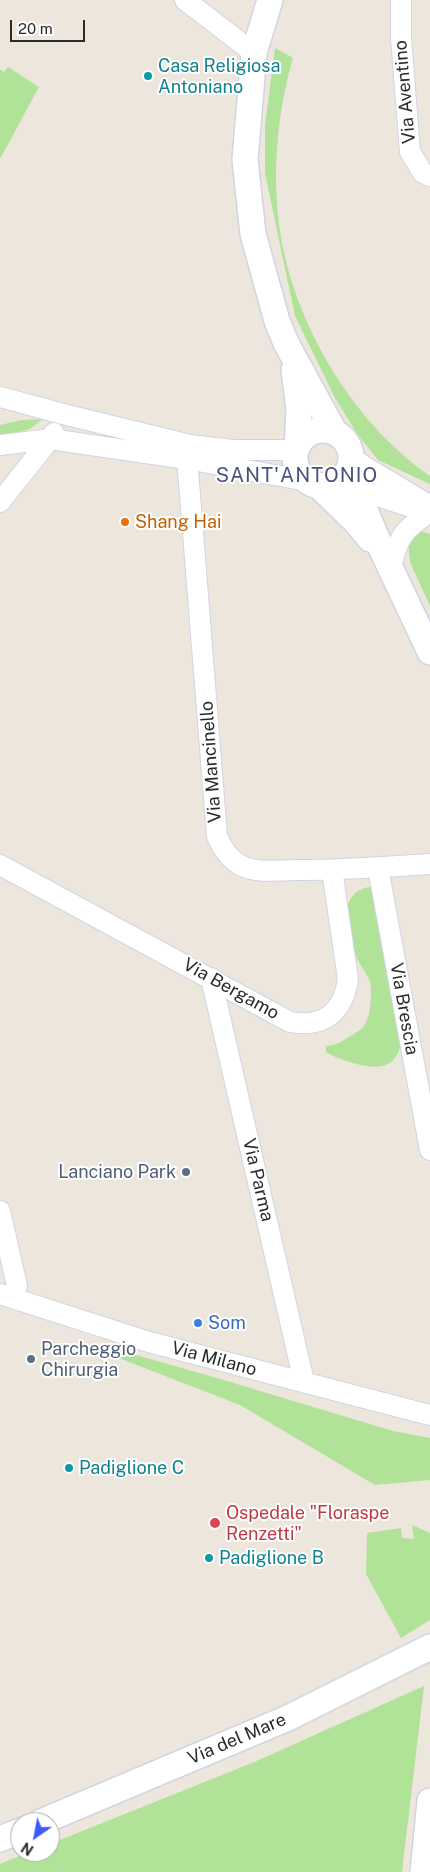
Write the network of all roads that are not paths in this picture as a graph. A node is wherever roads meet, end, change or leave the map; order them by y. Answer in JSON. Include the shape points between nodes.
{"nodes":[{"id":1,"x":185,"y":0,"type":"edge"},
{"id":2,"x":270,"y":0,"type":"edge"},
{"id":3,"x":401,"y":0,"type":"edge"},
{"id":4,"x":254,"y":53,"type":"junction"},
{"id":5,"x":430,"y":176,"type":"edge"},
{"id":6,"x":291,"y":355,"type":"junction"},
{"id":7,"x":0,"y":397,"type":"edge"},
{"id":8,"x":63,"y":414,"type":"junction"},
{"id":9,"x":335,"y":433,"type":"junction"},
{"id":10,"x":50,"y":440,"type":"junction"},
{"id":11,"x":0,"y":445,"type":"edge"},
{"id":12,"x":296,"y":449,"type":"junction"},
{"id":13,"x":189,"y":459,"type":"junction"},
{"id":14,"x":336,"y":477,"type":"junction"},
{"id":15,"x":0,"y":502,"type":"edge"},
{"id":16,"x":430,"y":506,"type":"edge"},
{"id":17,"x":430,"y":513,"type":"edge"},
{"id":18,"x":386,"y":558,"type":"junction"},
{"id":19,"x":430,"y":652,"type":"edge"},
{"id":20,"x":430,"y":864,"type":"edge"},
{"id":21,"x":0,"y":865,"type":"edge"},
{"id":22,"x":378,"y":868,"type":"junction"},
{"id":23,"x":332,"y":870,"type":"junction"},
{"id":24,"x":211,"y":978,"type":"junction"},
{"id":25,"x":430,"y":1150,"type":"edge"},
{"id":26,"x":0,"y":1211,"type":"edge"},
{"id":27,"x":7,"y":1296,"type":"edge"},
{"id":28,"x":304,"y":1382,"type":"junction"},
{"id":29,"x":430,"y":1415,"type":"edge"},
{"id":30,"x":430,"y":1649,"type":"edge"},
{"id":31,"x":430,"y":1801,"type":"edge"},
{"id":32,"x":60,"y":1814,"type":"edge"},
{"id":33,"x":423,"y":1872,"type":"edge"}],
"edges":[{"from":1,"to":4,"type":"street"},
{"from":2,"to":4,"type":"street"},
{"from":3,"to":5,"type":"street","name":"Via Aventino","via":[[400,38],[410,152],[423,173]]},
{"from":4,"to":6,"type":"street","via":[[245,160],[253,234],[277,321]]},
{"from":6,"to":9,"type":"street"},
{"from":6,"to":12,"type":"street","via":[[299,410]]},
{"from":7,"to":8,"type":"street"},
{"from":8,"to":10,"type":"street"},
{"from":8,"to":12,"type":"street","via":[[190,445],[233,450]]},
{"from":9,"to":12,"type":"street","via":[[326,430],[308,434]]},
{"from":9,"to":14,"type":"street","via":[[348,446]]},
{"from":10,"to":11,"type":"street"},
{"from":10,"to":13,"type":"street"},
{"from":10,"to":15,"type":"street"},
{"from":12,"to":14,"type":"street","via":[[296,467],[300,475]]},
{"from":13,"to":14,"type":"street"},
{"from":13,"to":23,"type":"street","name":"Via Mancinello","via":[[217,836],[231,858],[254,870]]},
{"from":14,"to":16,"type":"street","via":[[362,465]]},
{"from":14,"to":17,"type":"street"},
{"from":14,"to":18,"type":"street"},
{"from":14,"to":18,"type":"street","via":[[357,523]]},
{"from":17,"to":18,"type":"street","via":[[413,523]]},
{"from":18,"to":19,"type":"street"},
{"from":20,"to":22,"type":"street","name":"Via Mancinello"},
{"from":21,"to":24,"type":"street","name":"Via Bergamo"},
{"from":22,"to":23,"type":"street","name":"Via Mancinello"},
{"from":22,"to":25,"type":"street","name":"Via Brescia"},
{"from":23,"to":24,"type":"street","name":"Via Bergamo","via":[[348,980],[340,1006],[330,1016],[304,1024],[290,1022]]},
{"from":24,"to":28,"type":"street","name":"Via Parma"},
{"from":26,"to":27,"type":"street","via":[[16,1286]]},
{"from":27,"to":28,"type":"street","name":"Via Milano","via":[[148,1342]]},
{"from":28,"to":29,"type":"street","name":"Via Milano"},
{"from":30,"to":32,"type":"street","name":"Via del Mare","via":[[288,1718]]},
{"from":31,"to":33,"type":"street"}]}
